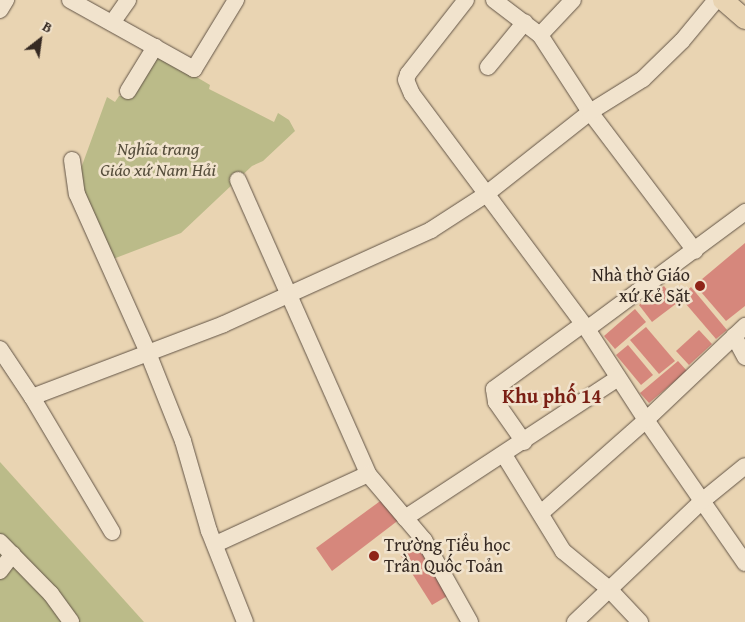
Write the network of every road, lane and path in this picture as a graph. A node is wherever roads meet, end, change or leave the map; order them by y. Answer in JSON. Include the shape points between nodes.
{"nodes":[{"id":1,"x":6,"y":0,"type":"edge"},
{"id":2,"x":70,"y":0,"type":"edge"},
{"id":3,"x":128,"y":0,"type":"edge"},
{"id":4,"x":236,"y":0,"type":"edge"},
{"id":5,"x":466,"y":0,"type":"edge"},
{"id":6,"x":494,"y":0,"type":"edge"},
{"id":7,"x":573,"y":0,"type":"edge"},
{"id":8,"x":716,"y":0,"type":"edge"},
{"id":9,"x":723,"y":0,"type":"edge"},
{"id":10,"x":0,"y":10,"type":"edge"},
{"id":11,"x":745,"y":19,"type":"edge"},
{"id":12,"x":525,"y":22,"type":"junction"},
{"id":13,"x":112,"y":23,"type":"junction"},
{"id":14,"x":540,"y":35,"type":"junction"},
{"id":15,"x":155,"y":47,"type":"junction"},
{"id":16,"x":488,"y":67,"type":"dead end"},
{"id":17,"x":128,"y":91,"type":"dead end"},
{"id":18,"x":590,"y":112,"type":"junction"},
{"id":19,"x":72,"y":160,"type":"dead end"},
{"id":20,"x":238,"y":180,"type":"dead end"},
{"id":21,"x":486,"y":196,"type":"junction"},
{"id":22,"x":745,"y":212,"type":"edge"},
{"id":23,"x":695,"y":251,"type":"junction"},
{"id":24,"x":289,"y":294,"type":"junction"},
{"id":25,"x":585,"y":326,"type":"junction"},
{"id":26,"x":740,"y":331,"type":"edge"},
{"id":27,"x":0,"y":349,"type":"edge"},
{"id":28,"x":148,"y":353,"type":"junction"},
{"id":29,"x":745,"y":357,"type":"edge"},
{"id":30,"x":618,"y":378,"type":"junction"},
{"id":31,"x":32,"y":396,"type":"junction"},
{"id":32,"x":646,"y":420,"type":"junction"},
{"id":33,"x":524,"y":442,"type":"junction"},
{"id":34,"x":504,"y":456,"type":"junction"},
{"id":35,"x":745,"y":466,"type":"edge"},
{"id":36,"x":368,"y":474,"type":"junction"},
{"id":37,"x":702,"y":501,"type":"junction"},
{"id":38,"x":541,"y":513,"type":"junction"},
{"id":39,"x":406,"y":518,"type":"junction"},
{"id":40,"x":112,"y":532,"type":"dead end"},
{"id":41,"x":0,"y":542,"type":"edge"},
{"id":42,"x":216,"y":544,"type":"junction"},
{"id":43,"x":13,"y":554,"type":"junction"},
{"id":44,"x":745,"y":563,"type":"edge"},
{"id":45,"x":0,"y":571,"type":"edge"},
{"id":46,"x":608,"y":588,"type":"junction"},
{"id":47,"x":71,"y":622,"type":"edge"},
{"id":48,"x":245,"y":622,"type":"edge"},
{"id":49,"x":470,"y":622,"type":"edge"},
{"id":50,"x":575,"y":622,"type":"edge"},
{"id":51,"x":640,"y":622,"type":"edge"}],
"edges":[{"from":1,"to":10,"type":"street"},
{"from":2,"to":13,"type":"street"},
{"from":3,"to":13,"type":"street"},
{"from":4,"to":15,"type":"street","via":[[194,70]]},
{"from":5,"to":21,"type":"street","via":[[406,80],[412,94]]},
{"from":6,"to":12,"type":"street"},
{"from":7,"to":14,"type":"street"},
{"from":8,"to":18,"type":"street","via":[[682,41],[643,79]]},
{"from":9,"to":11,"type":"main road"},
{"from":12,"to":14,"type":"street"},
{"from":12,"to":16,"type":"street"},
{"from":13,"to":15,"type":"street"},
{"from":14,"to":18,"type":"street"},
{"from":15,"to":17,"type":"street"},
{"from":18,"to":21,"type":"street"},
{"from":18,"to":23,"type":"street"},
{"from":19,"to":28,"type":"street","via":[[77,194]]},
{"from":20,"to":24,"type":"street"},
{"from":21,"to":24,"type":"street","via":[[431,230]]},
{"from":21,"to":25,"type":"street"},
{"from":22,"to":23,"type":"street"},
{"from":23,"to":25,"type":"street"},
{"from":24,"to":28,"type":"street"},
{"from":24,"to":36,"type":"street"},
{"from":25,"to":30,"type":"street"},
{"from":25,"to":33,"type":"street","via":[[494,389],[496,402]]},
{"from":26,"to":29,"type":"street"},
{"from":26,"to":32,"type":"street"},
{"from":27,"to":31,"type":"street"},
{"from":28,"to":31,"type":"street"},
{"from":28,"to":42,"type":"street","via":[[183,441]]},
{"from":30,"to":32,"type":"street"},
{"from":30,"to":33,"type":"street"},
{"from":31,"to":40,"type":"street"},
{"from":32,"to":37,"type":"street"},
{"from":32,"to":38,"type":"street"},
{"from":33,"to":34,"type":"street"},
{"from":34,"to":38,"type":"street"},
{"from":34,"to":39,"type":"street"},
{"from":35,"to":37,"type":"street"},
{"from":36,"to":39,"type":"street"},
{"from":36,"to":42,"type":"street"},
{"from":37,"to":44,"type":"street"},
{"from":37,"to":46,"type":"street"},
{"from":38,"to":46,"type":"street","via":[[563,551]]},
{"from":39,"to":49,"type":"street","via":[[424,540]]},
{"from":41,"to":43,"type":"street"},
{"from":42,"to":48,"type":"street"},
{"from":43,"to":45,"type":"street"},
{"from":43,"to":47,"type":"street","via":[[51,594]]},
{"from":46,"to":50,"type":"street"},
{"from":46,"to":51,"type":"street"}]}
